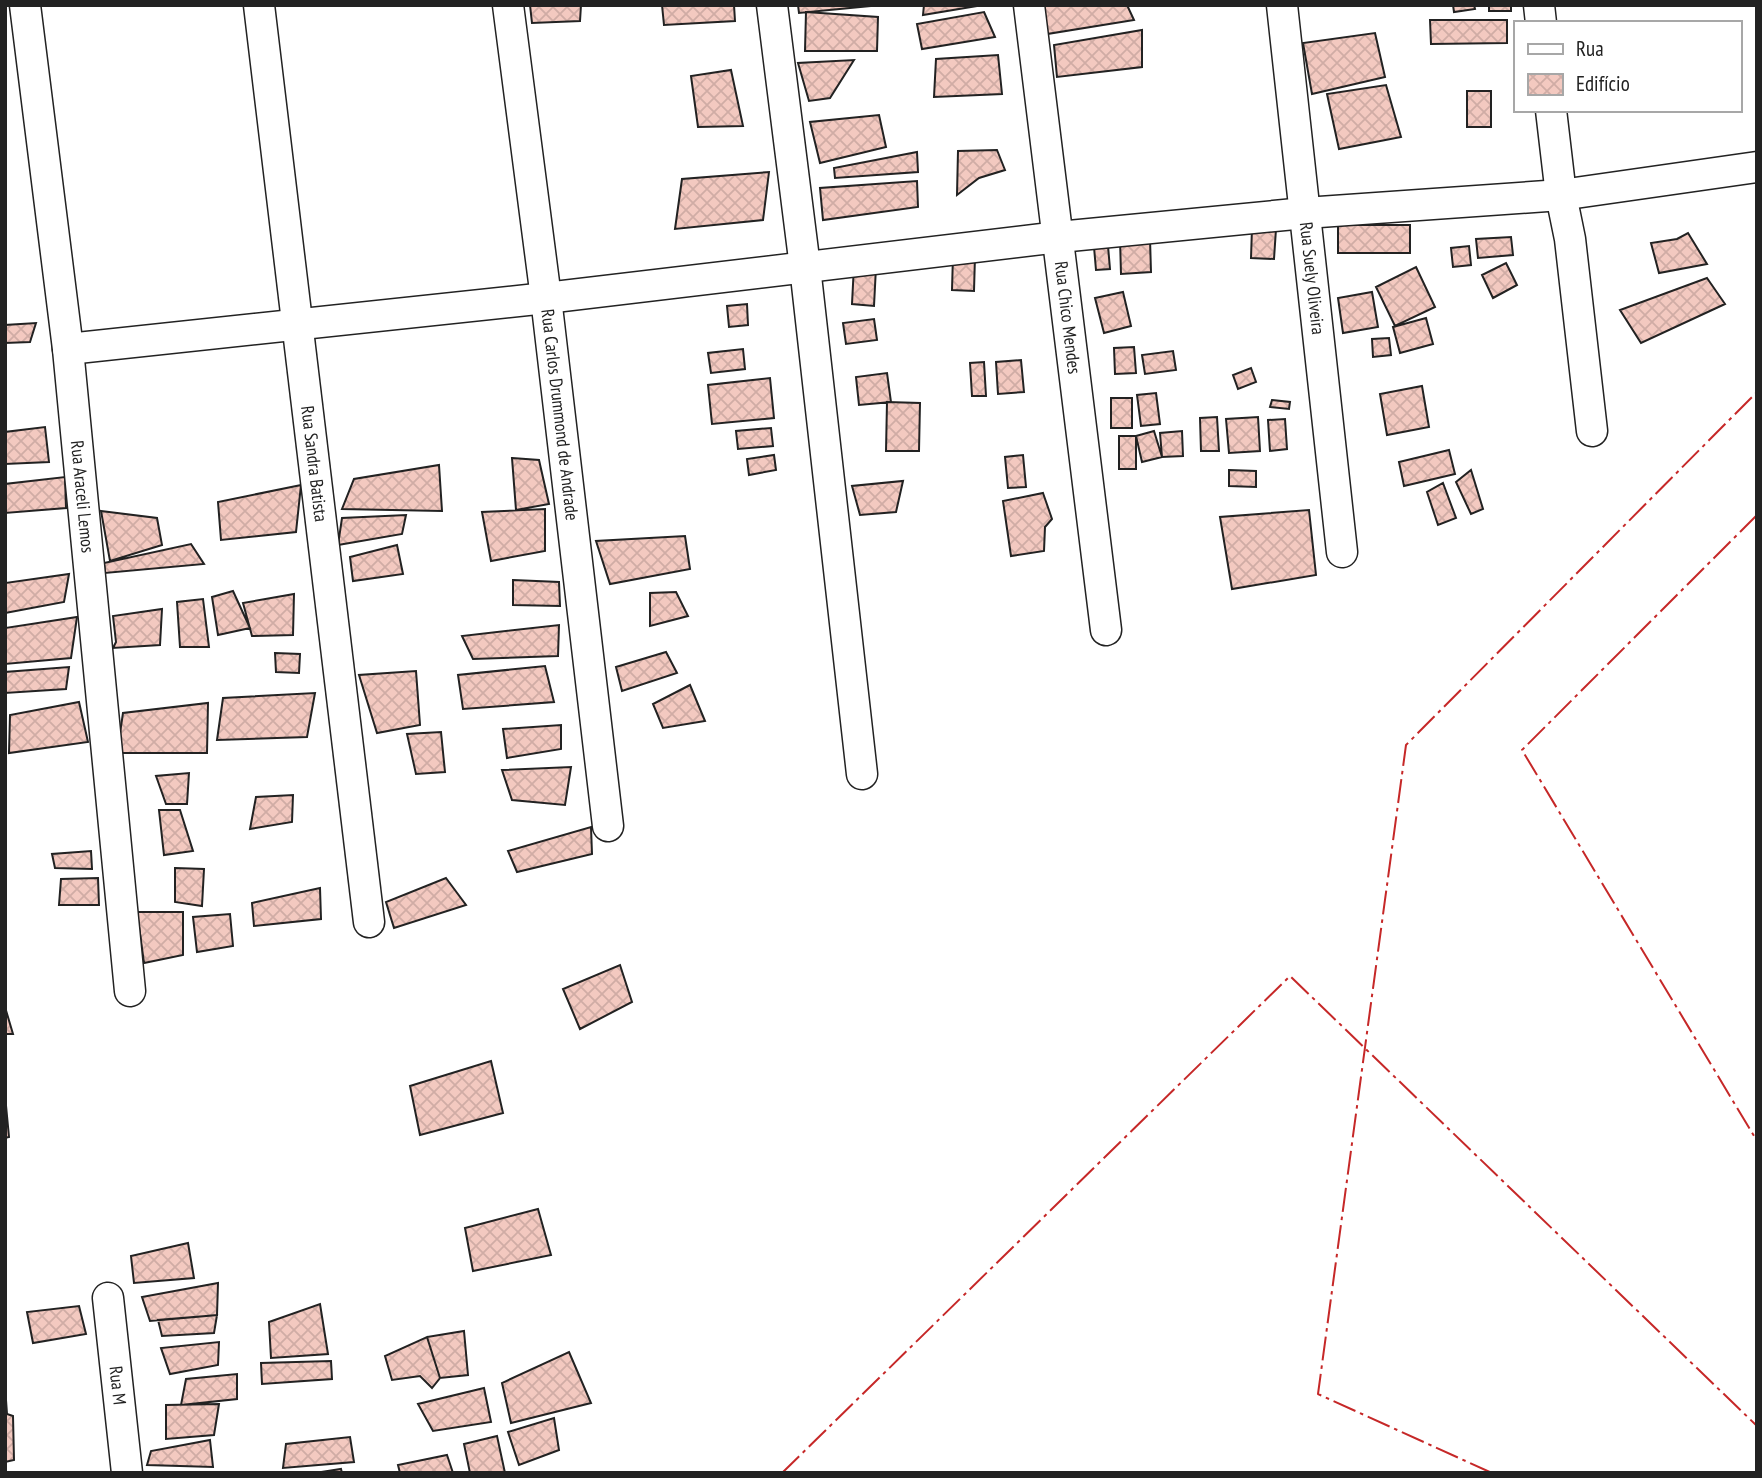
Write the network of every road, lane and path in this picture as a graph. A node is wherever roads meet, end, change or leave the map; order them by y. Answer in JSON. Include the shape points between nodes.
{"nodes":[{"id":1,"x":24,"y":5,"type":"edge"},
{"id":2,"x":259,"y":5,"type":"edge"},
{"id":3,"x":509,"y":5,"type":"edge"},
{"id":4,"x":772,"y":5,"type":"edge"},
{"id":5,"x":1029,"y":5,"type":"edge"},
{"id":6,"x":1282,"y":5,"type":"edge"},
{"id":7,"x":1551,"y":112,"type":"edge"},
{"id":8,"x":1757,"y":167,"type":"edge"},
{"id":9,"x":1561,"y":195,"type":"junction"},
{"id":10,"x":1305,"y":213,"type":"junction"},
{"id":11,"x":1059,"y":237,"type":"junction"},
{"id":12,"x":805,"y":267,"type":"junction"},
{"id":13,"x":546,"y":298,"type":"junction"},
{"id":14,"x":298,"y":325,"type":"junction"},
{"id":15,"x":68,"y":349,"type":"junction"},
{"id":16,"x":1592,"y":431,"type":"dead end"},
{"id":17,"x":1342,"y":552,"type":"dead end"},
{"id":18,"x":1106,"y":630,"type":"dead end"},
{"id":19,"x":862,"y":774,"type":"dead end"},
{"id":20,"x":608,"y":826,"type":"dead end"},
{"id":21,"x":369,"y":922,"type":"dead end"},
{"id":22,"x":130,"y":991,"type":"dead end"},
{"id":23,"x":108,"y":1298,"type":"dead end"},
{"id":24,"x":127,"y":1473,"type":"edge"}],
"edges":[{"from":1,"to":15,"type":"street","name":"Rua Araceli Lemos"},
{"from":2,"to":14,"type":"street","name":"Rua Sandra Batista"},
{"from":3,"to":13,"type":"street","name":"Rua Carlos Drummond de Andrade"},
{"from":4,"to":12,"type":"street"},
{"from":5,"to":11,"type":"street","name":"Rua Chico Mendes"},
{"from":6,"to":10,"type":"street","name":"Rua Suely Oliveira"},
{"from":7,"to":9,"type":"street"},
{"from":8,"to":9,"type":"street"},
{"from":9,"to":10,"type":"street"},
{"from":9,"to":16,"type":"street"},
{"from":10,"to":11,"type":"street"},
{"from":10,"to":17,"type":"street","name":"Rua Suely Oliveira"},
{"from":11,"to":12,"type":"street"},
{"from":11,"to":18,"type":"street","name":"Rua Chico Mendes"},
{"from":12,"to":13,"type":"street"},
{"from":12,"to":19,"type":"street"},
{"from":13,"to":14,"type":"street"},
{"from":13,"to":20,"type":"street","name":"Rua Carlos Drummond de Andrade"},
{"from":14,"to":15,"type":"street"},
{"from":14,"to":21,"type":"street","name":"Rua Sandra Batista"},
{"from":15,"to":22,"type":"street","name":"Rua Araceli Lemos"},
{"from":23,"to":24,"type":"street","name":"Rua M"}]}
